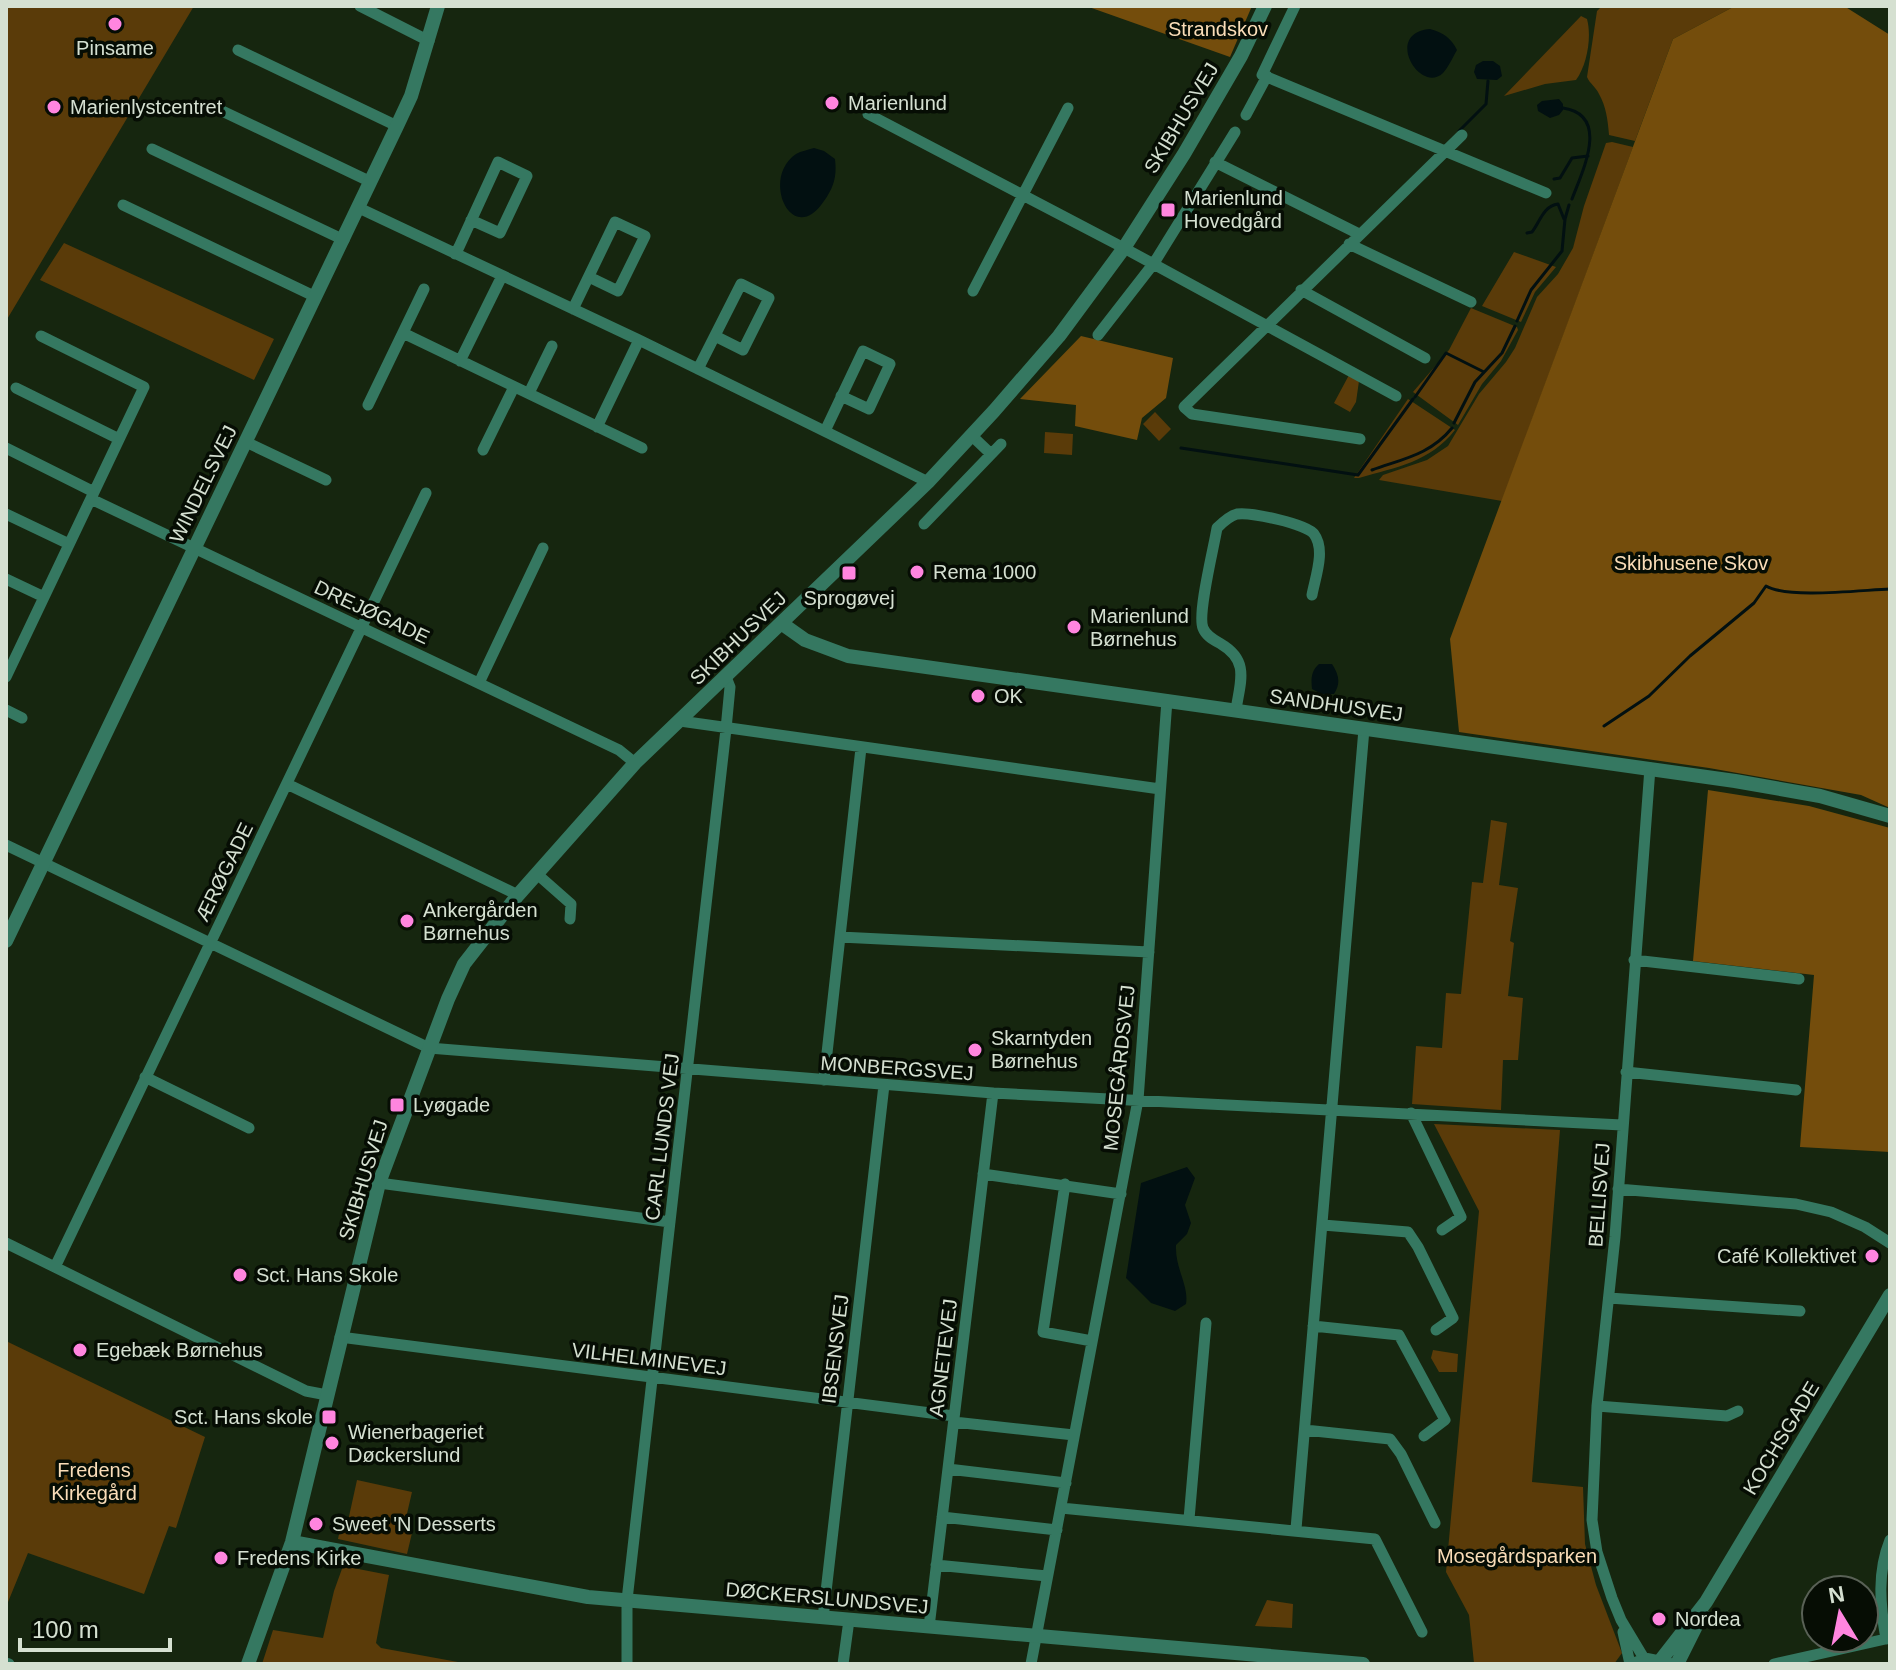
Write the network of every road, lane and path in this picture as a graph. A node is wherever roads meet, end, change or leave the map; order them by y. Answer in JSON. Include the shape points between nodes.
{"nodes":[{"id":1,"x":360,"y":6,"type":"edge"},
{"id":2,"x":438,"y":6,"type":"edge"},
{"id":3,"x":1265,"y":6,"type":"edge"},
{"id":4,"x":1295,"y":6,"type":"edge"},
{"id":5,"x":429,"y":41,"type":"junction"},
{"id":6,"x":238,"y":50,"type":"dead end"},
{"id":7,"x":1267,"y":76,"type":"junction"},
{"id":8,"x":1068,"y":108,"type":"dead end"},
{"id":9,"x":220,"y":110,"type":"dead end"},
{"id":10,"x":868,"y":114,"type":"dead end"},
{"id":11,"x":1246,"y":115,"type":"dead end"},
{"id":12,"x":397,"y":126,"type":"junction"},
{"id":13,"x":1235,"y":132,"type":"dead end"},
{"id":14,"x":1462,"y":135,"type":"dead end"},
{"id":15,"x":152,"y":149,"type":"dead end"},
{"id":16,"x":1444,"y":152,"type":"junction"},
{"id":17,"x":1215,"y":162,"type":"junction"},
{"id":18,"x":371,"y":182,"type":"junction"},
{"id":19,"x":1546,"y":193,"type":"dead end"},
{"id":20,"x":1023,"y":195,"type":"junction"},
{"id":21,"x":123,"y":205,"type":"dead end"},
{"id":22,"x":359,"y":208,"type":"junction"},
{"id":23,"x":471,"y":220,"type":"junction"},
{"id":24,"x":1359,"y":234,"type":"junction"},
{"id":25,"x":344,"y":240,"type":"junction"},
{"id":26,"x":1349,"y":244,"type":"junction"},
{"id":27,"x":1124,"y":248,"type":"junction"},
{"id":28,"x":455,"y":254,"type":"junction"},
{"id":29,"x":1154,"y":263,"type":"junction"},
{"id":30,"x":502,"y":276,"type":"junction"},
{"id":31,"x":589,"y":277,"type":"junction"},
{"id":32,"x":424,"y":289,"type":"dead end"},
{"id":33,"x":1301,"y":290,"type":"junction"},
{"id":34,"x":973,"y":291,"type":"dead end"},
{"id":35,"x":316,"y":297,"type":"junction"},
{"id":36,"x":1471,"y":302,"type":"dead end"},
{"id":37,"x":573,"y":309,"type":"junction"},
{"id":38,"x":1265,"y":325,"type":"junction"},
{"id":39,"x":403,"y":333,"type":"junction"},
{"id":40,"x":1098,"y":335,"type":"dead end"},
{"id":41,"x":41,"y":336,"type":"dead end"},
{"id":42,"x":715,"y":336,"type":"junction"},
{"id":43,"x":639,"y":340,"type":"junction"},
{"id":44,"x":552,"y":346,"type":"dead end"},
{"id":45,"x":1425,"y":358,"type":"dead end"},
{"id":46,"x":460,"y":361,"type":"junction"},
{"id":47,"x":698,"y":369,"type":"junction"},
{"id":48,"x":514,"y":387,"type":"junction"},
{"id":49,"x":16,"y":388,"type":"dead end"},
{"id":50,"x":529,"y":393,"type":"junction"},
{"id":51,"x":841,"y":396,"type":"junction"},
{"id":52,"x":1396,"y":396,"type":"dead end"},
{"id":53,"x":368,"y":405,"type":"dead end"},
{"id":54,"x":597,"y":427,"type":"junction"},
{"id":55,"x":825,"y":431,"type":"junction"},
{"id":56,"x":971,"y":435,"type":"junction"},
{"id":57,"x":119,"y":439,"type":"junction"},
{"id":58,"x":1360,"y":439,"type":"dead end"},
{"id":59,"x":246,"y":442,"type":"junction"},
{"id":60,"x":1001,"y":444,"type":"dead end"},
{"id":61,"x":6,"y":448,"type":"edge"},
{"id":62,"x":642,"y":448,"type":"dead end"},
{"id":63,"x":483,"y":450,"type":"dead end"},
{"id":64,"x":991,"y":454,"type":"junction"},
{"id":65,"x":326,"y":480,"type":"dead end"},
{"id":66,"x":928,"y":482,"type":"junction"},
{"id":67,"x":426,"y":493,"type":"dead end"},
{"id":68,"x":92,"y":495,"type":"junction"},
{"id":69,"x":6,"y":514,"type":"edge"},
{"id":70,"x":924,"y":524,"type":"dead end"},
{"id":71,"x":69,"y":544,"type":"junction"},
{"id":72,"x":195,"y":548,"type":"junction"},
{"id":73,"x":543,"y":548,"type":"dead end"},
{"id":74,"x":6,"y":579,"type":"edge"},
{"id":75,"x":1312,"y":595,"type":"dead end"},
{"id":76,"x":44,"y":597,"type":"junction"},
{"id":77,"x":781,"y":623,"type":"junction"},
{"id":78,"x":361,"y":627,"type":"junction"},
{"id":79,"x":6,"y":645,"type":"edge"},
{"id":80,"x":18,"y":651,"type":"junction"},
{"id":81,"x":6,"y":677,"type":"edge"},
{"id":82,"x":726,"y":677,"type":"junction"},
{"id":83,"x":479,"y":683,"type":"junction"},
{"id":84,"x":1167,"y":700,"type":"junction"},
{"id":85,"x":6,"y":710,"type":"edge"},
{"id":86,"x":1236,"y":710,"type":"junction"},
{"id":87,"x":22,"y":718,"type":"dead end"},
{"id":88,"x":680,"y":721,"type":"junction"},
{"id":89,"x":726,"y":729,"type":"junction"},
{"id":90,"x":1364,"y":729,"type":"junction"},
{"id":91,"x":861,"y":748,"type":"junction"},
{"id":92,"x":635,"y":763,"type":"junction"},
{"id":93,"x":1650,"y":768,"type":"junction"},
{"id":94,"x":287,"y":784,"type":"junction"},
{"id":95,"x":1160,"y":789,"type":"junction"},
{"id":96,"x":1890,"y":816,"type":"edge"},
{"id":97,"x":6,"y":845,"type":"edge"},
{"id":98,"x":43,"y":863,"type":"junction"},
{"id":99,"x":537,"y":874,"type":"junction"},
{"id":100,"x":518,"y":895,"type":"junction"},
{"id":101,"x":570,"y":919,"type":"dead end"},
{"id":102,"x":840,"y":937,"type":"junction"},
{"id":103,"x":6,"y":941,"type":"edge"},
{"id":104,"x":209,"y":943,"type":"junction"},
{"id":105,"x":1149,"y":952,"type":"junction"},
{"id":106,"x":1634,"y":960,"type":"junction"},
{"id":107,"x":1799,"y":979,"type":"dead end"},
{"id":108,"x":429,"y":1048,"type":"junction"},
{"id":109,"x":688,"y":1070,"type":"junction"},
{"id":110,"x":1626,"y":1072,"type":"junction"},
{"id":111,"x":145,"y":1077,"type":"junction"},
{"id":112,"x":824,"y":1080,"type":"junction"},
{"id":113,"x":884,"y":1085,"type":"junction"},
{"id":114,"x":1796,"y":1090,"type":"dead end"},
{"id":115,"x":993,"y":1093,"type":"junction"},
{"id":116,"x":1138,"y":1100,"type":"junction"},
{"id":117,"x":1330,"y":1109,"type":"junction"},
{"id":118,"x":1411,"y":1113,"type":"junction"},
{"id":119,"x":1622,"y":1125,"type":"junction"},
{"id":120,"x":249,"y":1128,"type":"dead end"},
{"id":121,"x":983,"y":1174,"type":"junction"},
{"id":122,"x":379,"y":1183,"type":"junction"},
{"id":123,"x":1065,"y":1184,"type":"junction"},
{"id":124,"x":1618,"y":1189,"type":"junction"},
{"id":125,"x":1121,"y":1194,"type":"junction"},
{"id":126,"x":670,"y":1222,"type":"junction"},
{"id":127,"x":1323,"y":1225,"type":"junction"},
{"id":128,"x":1442,"y":1230,"type":"dead end"},
{"id":129,"x":6,"y":1243,"type":"edge"},
{"id":130,"x":1890,"y":1243,"type":"edge"},
{"id":131,"x":55,"y":1267,"type":"junction"},
{"id":132,"x":1890,"y":1295,"type":"edge"},
{"id":133,"x":1609,"y":1298,"type":"junction"},
{"id":134,"x":1800,"y":1311,"type":"dead end"},
{"id":135,"x":1206,"y":1323,"type":"dead end"},
{"id":136,"x":1313,"y":1326,"type":"junction"},
{"id":137,"x":1436,"y":1330,"type":"dead end"},
{"id":138,"x":340,"y":1337,"type":"junction"},
{"id":139,"x":1092,"y":1341,"type":"junction"},
{"id":140,"x":652,"y":1379,"type":"junction"},
{"id":141,"x":327,"y":1395,"type":"junction"},
{"id":142,"x":847,"y":1402,"type":"junction"},
{"id":143,"x":1597,"y":1406,"type":"junction"},
{"id":144,"x":1738,"y":1411,"type":"dead end"},
{"id":145,"x":954,"y":1419,"type":"junction"},
{"id":146,"x":1305,"y":1430,"type":"junction"},
{"id":147,"x":1074,"y":1435,"type":"junction"},
{"id":148,"x":1424,"y":1436,"type":"dead end"},
{"id":149,"x":948,"y":1469,"type":"junction"},
{"id":150,"x":1066,"y":1483,"type":"junction"},
{"id":151,"x":1061,"y":1508,"type":"junction"},
{"id":152,"x":942,"y":1517,"type":"junction"},
{"id":153,"x":1189,"y":1519,"type":"junction"},
{"id":154,"x":1435,"y":1523,"type":"dead end"},
{"id":155,"x":1296,"y":1529,"type":"junction"},
{"id":156,"x":1057,"y":1530,"type":"junction"},
{"id":157,"x":1890,"y":1540,"type":"edge"},
{"id":158,"x":292,"y":1542,"type":"junction"},
{"id":159,"x":936,"y":1565,"type":"junction"},
{"id":160,"x":1047,"y":1576,"type":"junction"},
{"id":161,"x":627,"y":1600,"type":"junction"},
{"id":162,"x":1706,"y":1602,"type":"junction"},
{"id":163,"x":823,"y":1618,"type":"junction"},
{"id":164,"x":849,"y":1620,"type":"junction"},
{"id":165,"x":929,"y":1627,"type":"junction"},
{"id":166,"x":1422,"y":1632,"type":"dead end"},
{"id":167,"x":1035,"y":1636,"type":"junction"},
{"id":168,"x":1888,"y":1638,"type":"edge"},
{"id":169,"x":1803,"y":1661,"type":"edge"},
{"id":170,"x":1664,"y":1662,"type":"edge"},
{"id":171,"x":1637,"y":1663,"type":"edge"},
{"id":172,"x":248,"y":1664,"type":"edge"},
{"id":173,"x":627,"y":1664,"type":"edge"},
{"id":174,"x":843,"y":1664,"type":"edge"},
{"id":175,"x":1031,"y":1664,"type":"edge"},
{"id":176,"x":1363,"y":1664,"type":"edge"},
{"id":177,"x":1677,"y":1664,"type":"edge"},
{"id":178,"x":1774,"y":1664,"type":"edge"}],
"edges":[{"from":1,"to":5,"type":"street"},
{"from":2,"to":5,"type":"street","name":"WINDELSVEJ"},
{"from":3,"to":27,"type":"street","name":"SKIBHUSVEJ","via":[[1184,154]]},
{"from":4,"to":7,"type":"street","via":[[1262,75]]},
{"from":5,"to":12,"type":"street","name":"WINDELSVEJ"},
{"from":6,"to":12,"type":"street"},
{"from":7,"to":11,"type":"street"},
{"from":7,"to":16,"type":"street"},
{"from":8,"to":20,"type":"street"},
{"from":9,"to":18,"type":"street"},
{"from":10,"to":20,"type":"street"},
{"from":12,"to":18,"type":"street","name":"WINDELSVEJ"},
{"from":13,"to":17,"type":"street"},
{"from":14,"to":16,"type":"street"},
{"from":15,"to":25,"type":"street"},
{"from":16,"to":19,"type":"street"},
{"from":16,"to":24,"type":"street"},
{"from":17,"to":24,"type":"street"},
{"from":17,"to":29,"type":"street"},
{"from":18,"to":22,"type":"street","name":"WINDELSVEJ"},
{"from":20,"to":27,"type":"street"},
{"from":20,"to":34,"type":"street"},
{"from":21,"to":35,"type":"street"},
{"from":22,"to":25,"type":"street","name":"WINDELSVEJ"},
{"from":22,"to":28,"type":"street"},
{"from":23,"to":23,"type":"street","via":[[498,162],[527,176],[500,233]]},
{"from":23,"to":28,"type":"street"},
{"from":24,"to":26,"type":"street"},
{"from":25,"to":35,"type":"street","name":"WINDELSVEJ"},
{"from":26,"to":33,"type":"street"},
{"from":26,"to":36,"type":"street"},
{"from":27,"to":29,"type":"street"},
{"from":27,"to":56,"type":"street","name":"SKIBHUSVEJ","via":[[1059,336]]},
{"from":28,"to":30,"type":"street"},
{"from":29,"to":38,"type":"street"},
{"from":29,"to":40,"type":"street"},
{"from":30,"to":37,"type":"street"},
{"from":30,"to":46,"type":"street"},
{"from":31,"to":31,"type":"street","via":[[615,222],[645,236],[618,291]]},
{"from":31,"to":37,"type":"street"},
{"from":32,"to":39,"type":"street"},
{"from":33,"to":38,"type":"street"},
{"from":33,"to":45,"type":"street"},
{"from":35,"to":59,"type":"street","name":"WINDELSVEJ"},
{"from":37,"to":43,"type":"street"},
{"from":38,"to":52,"type":"street"},
{"from":38,"to":58,"type":"street","via":[[1184,407],[1192,414]]},
{"from":39,"to":46,"type":"street"},
{"from":39,"to":53,"type":"street"},
{"from":41,"to":57,"type":"street","via":[[144,387]]},
{"from":42,"to":42,"type":"street","via":[[741,284],[769,298],[743,350]]},
{"from":42,"to":47,"type":"street"},
{"from":43,"to":47,"type":"street"},
{"from":43,"to":54,"type":"street"},
{"from":44,"to":50,"type":"street"},
{"from":46,"to":48,"type":"street"},
{"from":47,"to":55,"type":"street"},
{"from":48,"to":50,"type":"street"},
{"from":48,"to":63,"type":"street"},
{"from":49,"to":57,"type":"street"},
{"from":50,"to":54,"type":"street"},
{"from":51,"to":51,"type":"street","via":[[863,351],[890,364],[869,409]]},
{"from":51,"to":55,"type":"street"},
{"from":54,"to":62,"type":"street"},
{"from":55,"to":66,"type":"street"},
{"from":56,"to":64,"type":"street"},
{"from":56,"to":66,"type":"street","name":"SKIBHUSVEJ"},
{"from":57,"to":68,"type":"street"},
{"from":59,"to":65,"type":"street"},
{"from":59,"to":72,"type":"street","name":"WINDELSVEJ"},
{"from":60,"to":64,"type":"street"},
{"from":61,"to":68,"type":"street","name":"DREJØGADE"},
{"from":64,"to":70,"type":"street"},
{"from":66,"to":77,"type":"street","name":"SKIBHUSVEJ"},
{"from":67,"to":78,"type":"street","name":"ÆRØGADE"},
{"from":68,"to":71,"type":"street"},
{"from":68,"to":72,"type":"street","name":"DREJØGADE"},
{"from":69,"to":71,"type":"street"},
{"from":71,"to":76,"type":"street"},
{"from":72,"to":78,"type":"street","name":"DREJØGADE"},
{"from":72,"to":98,"type":"street","name":"WINDELSVEJ"},
{"from":73,"to":83,"type":"street"},
{"from":74,"to":76,"type":"street"},
{"from":75,"to":86,"type":"street","via":[[1320,553],[1314,533],[1304,526],[1237,514],[1217,528],[1201,619],[1209,637],[1240,661]]},
{"from":76,"to":80,"type":"street"},
{"from":77,"to":82,"type":"street","name":"SKIBHUSVEJ"},
{"from":77,"to":84,"type":"street","name":"SANDHUSVEJ","via":[[805,640],[848,656]]},
{"from":78,"to":83,"type":"street","name":"DREJØGADE"},
{"from":78,"to":94,"type":"street","name":"ÆRØGADE"},
{"from":79,"to":80,"type":"street"},
{"from":80,"to":81,"type":"street"},
{"from":82,"to":88,"type":"street","name":"SKIBHUSVEJ"},
{"from":82,"to":89,"type":"street","name":"CARL LUNDS VEJ"},
{"from":83,"to":92,"type":"street","name":"DREJØGADE","via":[[619,750]]},
{"from":84,"to":86,"type":"street","name":"SANDHUSVEJ"},
{"from":84,"to":95,"type":"street","name":"MOSEGÅRDSVEJ"},
{"from":85,"to":87,"type":"street"},
{"from":86,"to":90,"type":"street","name":"SANDHUSVEJ"},
{"from":88,"to":89,"type":"street"},
{"from":88,"to":92,"type":"street","name":"SKIBHUSVEJ"},
{"from":89,"to":91,"type":"street"},
{"from":89,"to":109,"type":"street","name":"CARL LUNDS VEJ"},
{"from":90,"to":93,"type":"street","name":"SANDHUSVEJ"},
{"from":90,"to":117,"type":"street"},
{"from":91,"to":95,"type":"street"},
{"from":91,"to":102,"type":"street"},
{"from":92,"to":99,"type":"street","name":"SKIBHUSVEJ"},
{"from":93,"to":96,"type":"street","name":"SANDHUSVEJ","via":[[1820,796]]},
{"from":93,"to":106,"type":"street","name":"BELLISVEJ"},
{"from":94,"to":100,"type":"street"},
{"from":94,"to":104,"type":"street","name":"ÆRØGADE"},
{"from":95,"to":105,"type":"street","name":"MOSEGÅRDSVEJ"},
{"from":97,"to":98,"type":"street"},
{"from":98,"to":103,"type":"street","name":"WINDELSVEJ"},
{"from":98,"to":104,"type":"street"},
{"from":99,"to":100,"type":"street","name":"SKIBHUSVEJ"},
{"from":99,"to":101,"type":"street","via":[[571,904]]},
{"from":100,"to":108,"type":"street","name":"SKIBHUSVEJ","via":[[464,964]]},
{"from":102,"to":105,"type":"street"},
{"from":102,"to":112,"type":"street"},
{"from":104,"to":108,"type":"street"},
{"from":104,"to":111,"type":"street","name":"ÆRØGADE"},
{"from":105,"to":116,"type":"street","name":"MOSEGÅRDSVEJ"},
{"from":106,"to":107,"type":"street"},
{"from":106,"to":110,"type":"street","name":"BELLISVEJ"},
{"from":108,"to":109,"type":"street","name":"MONBERGSVEJ"},
{"from":108,"to":122,"type":"street","name":"SKIBHUSVEJ"},
{"from":109,"to":112,"type":"street","name":"MONBERGSVEJ"},
{"from":109,"to":126,"type":"street","name":"CARL LUNDS VEJ"},
{"from":110,"to":114,"type":"street"},
{"from":110,"to":119,"type":"street","name":"BELLISVEJ"},
{"from":111,"to":120,"type":"street"},
{"from":111,"to":131,"type":"street","name":"ÆRØGADE"},
{"from":112,"to":113,"type":"street","name":"MONBERGSVEJ"},
{"from":113,"to":115,"type":"street","name":"MONBERGSVEJ"},
{"from":113,"to":142,"type":"street","name":"IBSENSVEJ"},
{"from":115,"to":116,"type":"street","name":"MONBERGSVEJ"},
{"from":115,"to":121,"type":"street","name":"AGNETEVEJ"},
{"from":116,"to":117,"type":"street","name":"MONBERGSVEJ"},
{"from":116,"to":125,"type":"street","name":"MOSEGÅRDSVEJ"},
{"from":117,"to":118,"type":"street","name":"MONBERGSVEJ"},
{"from":117,"to":127,"type":"street"},
{"from":118,"to":119,"type":"street","name":"MONBERGSVEJ"},
{"from":118,"to":128,"type":"street","via":[[1461,1217]]},
{"from":119,"to":124,"type":"street","name":"BELLISVEJ"},
{"from":121,"to":123,"type":"street"},
{"from":121,"to":145,"type":"street","name":"AGNETEVEJ"},
{"from":122,"to":126,"type":"street"},
{"from":122,"to":138,"type":"street","name":"SKIBHUSVEJ"},
{"from":123,"to":125,"type":"street"},
{"from":123,"to":139,"type":"street","via":[[1043,1332]]},
{"from":124,"to":130,"type":"street","via":[[1796,1204],[1831,1212]]},
{"from":124,"to":133,"type":"street","name":"BELLISVEJ"},
{"from":125,"to":139,"type":"street","name":"MOSEGÅRDSVEJ"},
{"from":126,"to":140,"type":"street","name":"CARL LUNDS VEJ"},
{"from":127,"to":136,"type":"street"},
{"from":127,"to":137,"type":"street","via":[[1408,1232],[1453,1318]]},
{"from":129,"to":131,"type":"street"},
{"from":131,"to":141,"type":"street","via":[[306,1391]]},
{"from":132,"to":162,"type":"street","name":"KOCHSGADE"},
{"from":133,"to":134,"type":"street"},
{"from":133,"to":143,"type":"street","name":"BELLISVEJ"},
{"from":135,"to":153,"type":"street"},
{"from":136,"to":146,"type":"street"},
{"from":136,"to":148,"type":"street","via":[[1399,1335],[1445,1420]]},
{"from":138,"to":140,"type":"street","name":"VILHELMINEVEJ"},
{"from":138,"to":141,"type":"street","name":"SKIBHUSVEJ"},
{"from":139,"to":147,"type":"street","name":"MOSEGÅRDSVEJ"},
{"from":140,"to":142,"type":"street","name":"VILHELMINEVEJ"},
{"from":140,"to":161,"type":"street","name":"CARL LUNDS VEJ"},
{"from":141,"to":158,"type":"street","name":"SKIBHUSVEJ"},
{"from":142,"to":145,"type":"street","name":"VILHELMINEVEJ"},
{"from":142,"to":163,"type":"street","name":"IBSENSVEJ"},
{"from":143,"to":144,"type":"street","via":[[1727,1416]]},
{"from":143,"to":171,"type":"street","name":"BELLISVEJ","via":[[1592,1520],[1597,1552]]},
{"from":145,"to":147,"type":"street"},
{"from":145,"to":149,"type":"street","name":"AGNETEVEJ"},
{"from":146,"to":154,"type":"street","via":[[1390,1439]]},
{"from":146,"to":155,"type":"street"},
{"from":147,"to":150,"type":"street","name":"MOSEGÅRDSVEJ"},
{"from":149,"to":150,"type":"street"},
{"from":149,"to":152,"type":"street","name":"AGNETEVEJ"},
{"from":150,"to":151,"type":"street","name":"MOSEGÅRDSVEJ"},
{"from":151,"to":153,"type":"street"},
{"from":151,"to":156,"type":"street","name":"MOSEGÅRDSVEJ"},
{"from":152,"to":156,"type":"street"},
{"from":152,"to":159,"type":"street","name":"AGNETEVEJ"},
{"from":153,"to":155,"type":"street"},
{"from":155,"to":166,"type":"street","via":[[1375,1539]]},
{"from":156,"to":160,"type":"street","name":"MOSEGÅRDSVEJ"},
{"from":157,"to":168,"type":"street","via":[[1880,1595]]},
{"from":158,"to":161,"type":"street","name":"DØCKERSLUNDSVEJ"},
{"from":158,"to":172,"type":"street","name":"SKIBHUSVEJ"},
{"from":159,"to":160,"type":"street"},
{"from":159,"to":165,"type":"street","name":"AGNETEVEJ"},
{"from":160,"to":167,"type":"street","name":"MOSEGÅRDSVEJ"},
{"from":161,"to":163,"type":"street","name":"DØCKERSLUNDSVEJ"},
{"from":161,"to":173,"type":"street","name":"CARL LUNDS VEJ"},
{"from":162,"to":170,"type":"street","name":"KOCHSGADE"},
{"from":162,"to":177,"type":"street","name":"KOCHSGADE"},
{"from":163,"to":164,"type":"street","name":"DØCKERSLUNDSVEJ"},
{"from":164,"to":165,"type":"street","name":"DØCKERSLUNDSVEJ"},
{"from":164,"to":174,"type":"street"},
{"from":165,"to":167,"type":"street","name":"DØCKERSLUNDSVEJ"},
{"from":167,"to":175,"type":"street","name":"MOSEGÅRDSVEJ"},
{"from":167,"to":176,"type":"street","name":"DØCKERSLUNDSVEJ"},
{"from":168,"to":169,"type":"street"},
{"from":169,"to":178,"type":"street"},
{"from":170,"to":171,"type":"street"}]}
